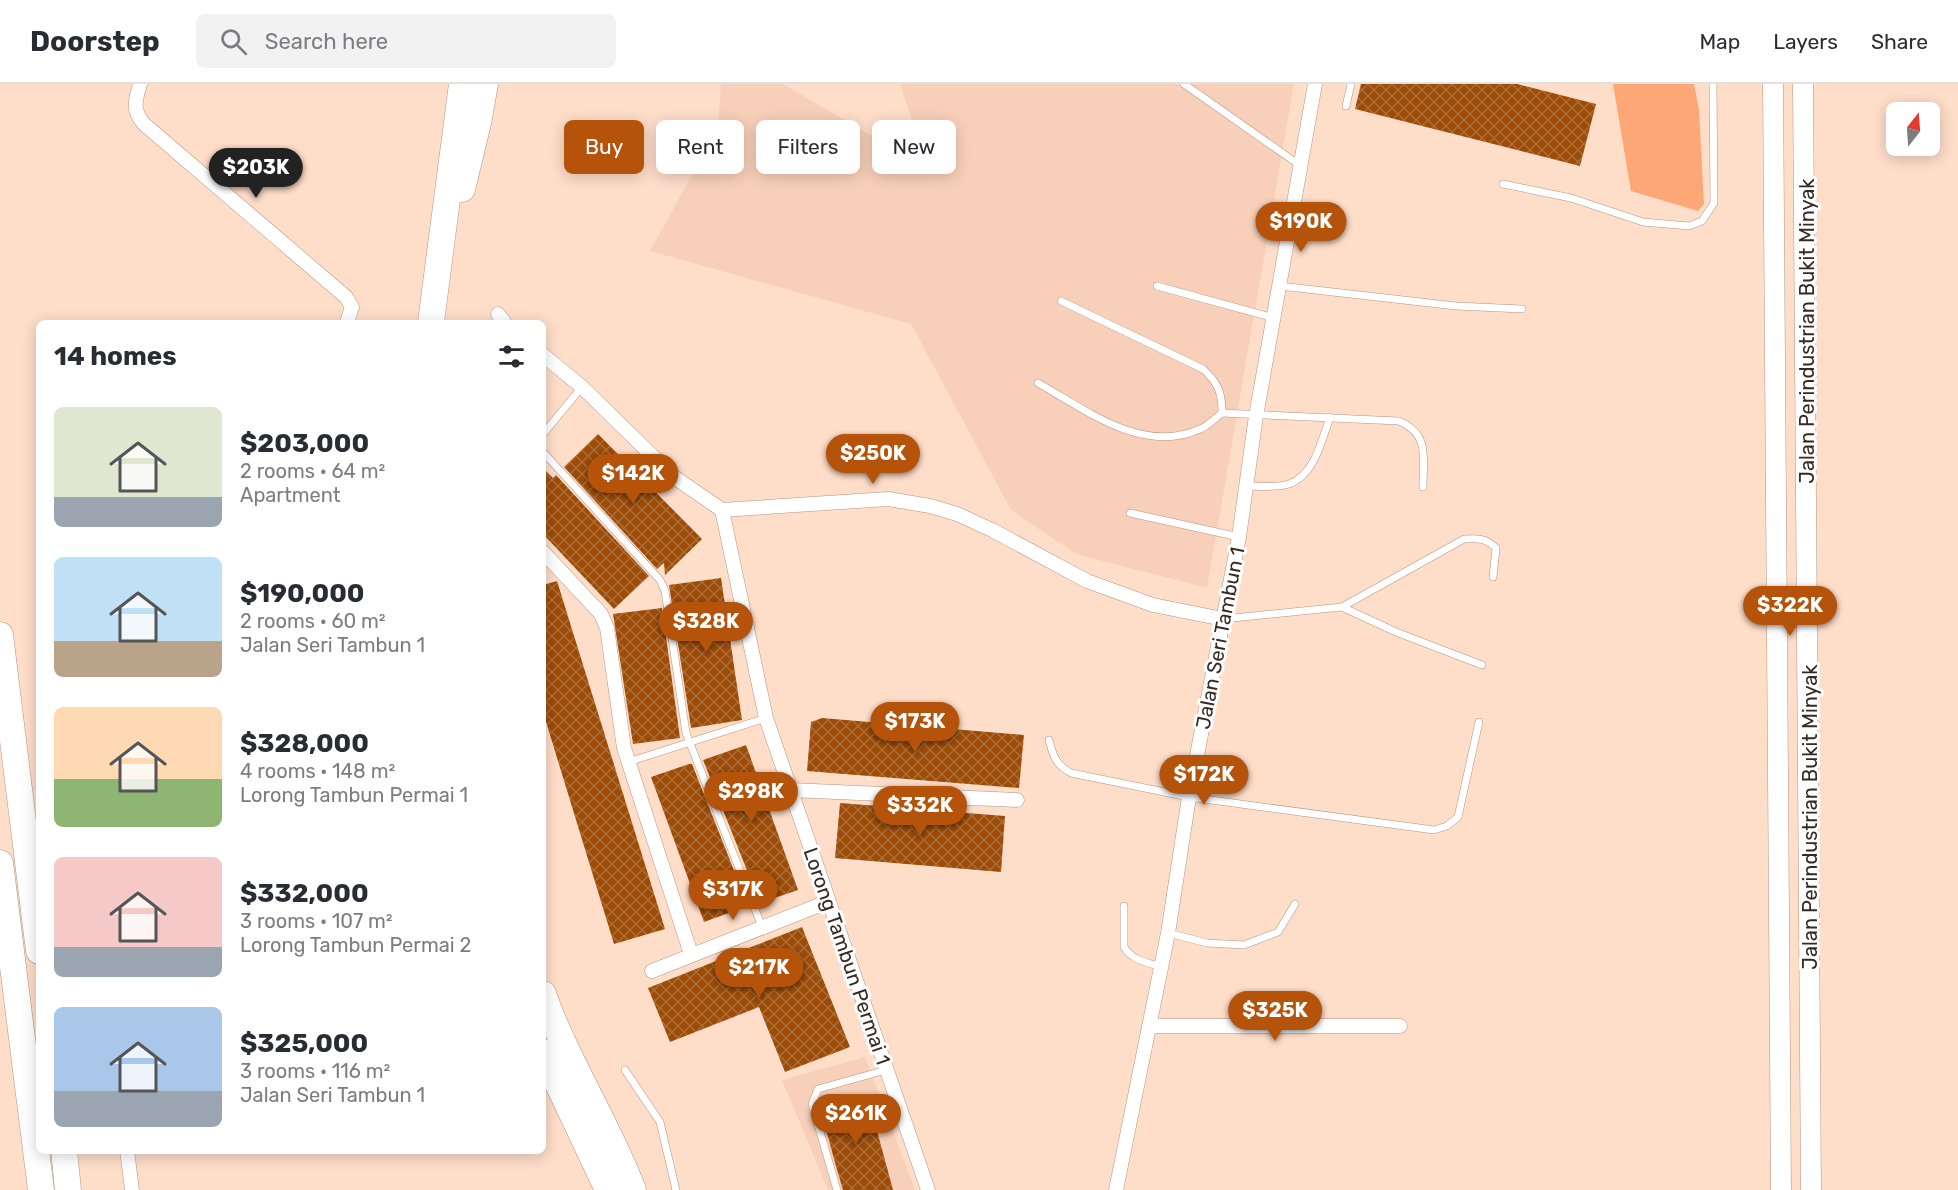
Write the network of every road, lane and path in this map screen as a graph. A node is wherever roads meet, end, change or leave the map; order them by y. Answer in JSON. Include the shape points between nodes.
{"nodes":[{"id":1,"x":140,"y":84,"type":"edge"},
{"id":2,"x":462,"y":84,"type":"edge"},
{"id":3,"x":485,"y":84,"type":"edge"},
{"id":4,"x":1184,"y":84,"type":"edge"},
{"id":5,"x":1315,"y":84,"type":"edge"},
{"id":6,"x":1351,"y":84,"type":"edge"},
{"id":7,"x":1713,"y":84,"type":"edge"},
{"id":8,"x":1773,"y":84,"type":"edge"},
{"id":9,"x":1803,"y":84,"type":"edge"},
{"id":10,"x":1346,"y":106,"type":"dead end"},
{"id":11,"x":1301,"y":166,"type":"junction"},
{"id":12,"x":1503,"y":184,"type":"dead end"},
{"id":13,"x":438,"y":284,"type":"junction"},
{"id":14,"x":1157,"y":286,"type":"dead end"},
{"id":15,"x":1280,"y":286,"type":"junction"},
{"id":16,"x":1061,"y":301,"type":"dead end"},
{"id":17,"x":1522,"y":309,"type":"dead end"},
{"id":18,"x":1274,"y":318,"type":"junction"},
{"id":19,"x":348,"y":320,"type":"edge"},
{"id":20,"x":431,"y":320,"type":"edge"},
{"id":21,"x":546,"y":357,"type":"edge"},
{"id":22,"x":1038,"y":383,"type":"dead end"},
{"id":23,"x":582,"y":387,"type":"junction"},
{"id":24,"x":1222,"y":413,"type":"junction"},
{"id":25,"x":1256,"y":416,"type":"junction"},
{"id":26,"x":1330,"y":417,"type":"junction"},
{"id":27,"x":546,"y":430,"type":"edge"},
{"id":28,"x":546,"y":455,"type":"edge"},
{"id":29,"x":1246,"y":486,"type":"junction"},
{"id":30,"x":1423,"y":487,"type":"dead end"},
{"id":31,"x":722,"y":510,"type":"junction"},
{"id":32,"x":1130,"y":513,"type":"dead end"},
{"id":33,"x":1239,"y":537,"type":"junction"},
{"id":34,"x":546,"y":555,"type":"edge"},
{"id":35,"x":1493,"y":577,"type":"dead end"},
{"id":36,"x":1342,"y":607,"type":"junction"},
{"id":37,"x":1223,"y":619,"type":"junction"},
{"id":38,"x":0,"y":635,"type":"edge"},
{"id":39,"x":1482,"y":665,"type":"dead end"},
{"id":40,"x":766,"y":718,"type":"junction"},
{"id":41,"x":1479,"y":722,"type":"dead end"},
{"id":42,"x":1049,"y":740,"type":"dead end"},
{"id":43,"x":689,"y":741,"type":"junction"},
{"id":44,"x":628,"y":762,"type":"junction"},
{"id":45,"x":791,"y":790,"type":"junction"},
{"id":46,"x":1189,"y":796,"type":"junction"},
{"id":47,"x":1017,"y":800,"type":"dead end"},
{"id":48,"x":0,"y":863,"type":"edge"},
{"id":49,"x":827,"y":902,"type":"junction"},
{"id":50,"x":1295,"y":904,"type":"dead end"},
{"id":51,"x":1124,"y":906,"type":"dead end"},
{"id":52,"x":36,"y":927,"type":"edge"},
{"id":53,"x":762,"y":927,"type":"junction"},
{"id":54,"x":1168,"y":933,"type":"junction"},
{"id":55,"x":691,"y":954,"type":"junction"},
{"id":56,"x":1162,"y":967,"type":"junction"},
{"id":57,"x":652,"y":971,"type":"dead end"},
{"id":58,"x":546,"y":1001,"type":"edge"},
{"id":59,"x":1149,"y":1026,"type":"junction"},
{"id":60,"x":1400,"y":1026,"type":"dead end"},
{"id":61,"x":546,"y":1058,"type":"edge"},
{"id":62,"x":625,"y":1070,"type":"dead end"},
{"id":63,"x":886,"y":1070,"type":"junction"},
{"id":64,"x":36,"y":1150,"type":"edge"},
{"id":65,"x":36,"y":1154,"type":"edge"},
{"id":66,"x":64,"y":1154,"type":"edge"},
{"id":67,"x":128,"y":1154,"type":"edge"},
{"id":68,"x":41,"y":1190,"type":"edge"},
{"id":69,"x":68,"y":1190,"type":"edge"},
{"id":70,"x":132,"y":1190,"type":"edge"},
{"id":71,"x":608,"y":1190,"type":"edge"},
{"id":72,"x":633,"y":1190,"type":"edge"},
{"id":73,"x":676,"y":1190,"type":"edge"},
{"id":74,"x":837,"y":1190,"type":"edge"},
{"id":75,"x":928,"y":1190,"type":"edge"},
{"id":76,"x":1116,"y":1190,"type":"edge"},
{"id":77,"x":1781,"y":1190,"type":"edge"},
{"id":78,"x":1811,"y":1190,"type":"edge"}],
"edges":[{"from":1,"to":19,"type":"street","via":[[135,114],[346,297],[352,307]]},
{"from":2,"to":13,"type":"highway"},
{"from":3,"to":13,"type":"highway"},
{"from":4,"to":11,"type":"lane"},
{"from":5,"to":11,"type":"street","name":"Jalan Seri Tambun 1"},
{"from":6,"to":10,"type":"lane"},
{"from":7,"to":12,"type":"lane","via":[[1714,204],[1702,221],[1689,226],[1643,222],[1570,198]]},
{"from":8,"to":77,"type":"main road","name":"Jalan Perindustrian Bukit Minyak"},
{"from":9,"to":78,"type":"main road","name":"Jalan Perindustrian Bukit Minyak"},
{"from":11,"to":15,"type":"street","name":"Jalan Seri Tambun 1"},
{"from":13,"to":20,"type":"highway"},
{"from":14,"to":18,"type":"lane"},
{"from":15,"to":17,"type":"lane","via":[[1456,306]]},
{"from":15,"to":18,"type":"street","name":"Jalan Seri Tambun 1"},
{"from":16,"to":24,"type":"lane","via":[[1203,369],[1222,394]]},
{"from":18,"to":25,"type":"street","name":"Jalan Seri Tambun 1"},
{"from":21,"to":23,"type":"street"},
{"from":22,"to":24,"type":"lane","via":[[1111,424],[1148,438],[1175,437],[1201,429]]},
{"from":23,"to":27,"type":"lane"},
{"from":23,"to":31,"type":"street","via":[[674,477]]},
{"from":24,"to":25,"type":"lane"},
{"from":25,"to":26,"type":"lane"},
{"from":25,"to":29,"type":"street","name":"Jalan Seri Tambun 1"},
{"from":26,"to":29,"type":"lane","via":[[1311,465],[1300,478],[1288,484]]},
{"from":26,"to":30,"type":"lane","via":[[1381,418],[1412,426],[1422,438]]},
{"from":28,"to":43,"type":"lane","via":[[660,580]]},
{"from":29,"to":33,"type":"street","name":"Jalan Seri Tambun 1"},
{"from":31,"to":37,"type":"street","via":[[888,500],[930,506],[992,530],[1087,582],[1153,605]]},
{"from":31,"to":40,"type":"street","name":"Lorong Tambun Permai 1"},
{"from":32,"to":33,"type":"lane"},
{"from":33,"to":37,"type":"street","name":"Jalan Seri Tambun 1"},
{"from":34,"to":44,"type":"street","via":[[601,614],[607,628]]},
{"from":35,"to":36,"type":"lane","via":[[1496,548],[1479,538],[1464,539]]},
{"from":36,"to":37,"type":"lane"},
{"from":36,"to":39,"type":"lane"},
{"from":37,"to":46,"type":"street","name":"Jalan Seri Tambun 1"},
{"from":38,"to":52,"type":"highway"},
{"from":40,"to":43,"type":"lane"},
{"from":40,"to":45,"type":"street","name":"Lorong Tambun Permai 1"},
{"from":41,"to":46,"type":"lane","via":[[1458,817],[1434,830]]},
{"from":42,"to":46,"type":"lane","via":[[1054,760],[1071,773]]},
{"from":43,"to":44,"type":"lane"},
{"from":43,"to":53,"type":"lane"},
{"from":44,"to":55,"type":"street"},
{"from":45,"to":47,"type":"street"},
{"from":45,"to":49,"type":"street","name":"Lorong Tambun Permai 1"},
{"from":46,"to":54,"type":"street","name":"Jalan Seri Tambun 1"},
{"from":48,"to":64,"type":"highway"},
{"from":49,"to":53,"type":"street"},
{"from":49,"to":63,"type":"street","name":"Lorong Tambun Permai 1"},
{"from":50,"to":54,"type":"lane","via":[[1278,932],[1244,945],[1207,944]]},
{"from":51,"to":56,"type":"lane","via":[[1127,953]]},
{"from":53,"to":55,"type":"street"},
{"from":54,"to":56,"type":"street","name":"Jalan Seri Tambun 1"},
{"from":55,"to":57,"type":"street"},
{"from":56,"to":59,"type":"street","name":"Jalan Seri Tambun 1"},
{"from":58,"to":72,"type":"highway"},
{"from":59,"to":60,"type":"street"},
{"from":59,"to":76,"type":"street","name":"Jalan Seri Tambun 1"},
{"from":61,"to":71,"type":"highway"},
{"from":62,"to":73,"type":"lane","via":[[660,1122]]},
{"from":63,"to":74,"type":"lane","via":[[818,1089],[814,1095],[812,1104]]},
{"from":63,"to":75,"type":"street","name":"Lorong Tambun Permai 1"},
{"from":65,"to":68,"type":"highway"},
{"from":66,"to":69,"type":"highway"},
{"from":67,"to":70,"type":"street"}]}
